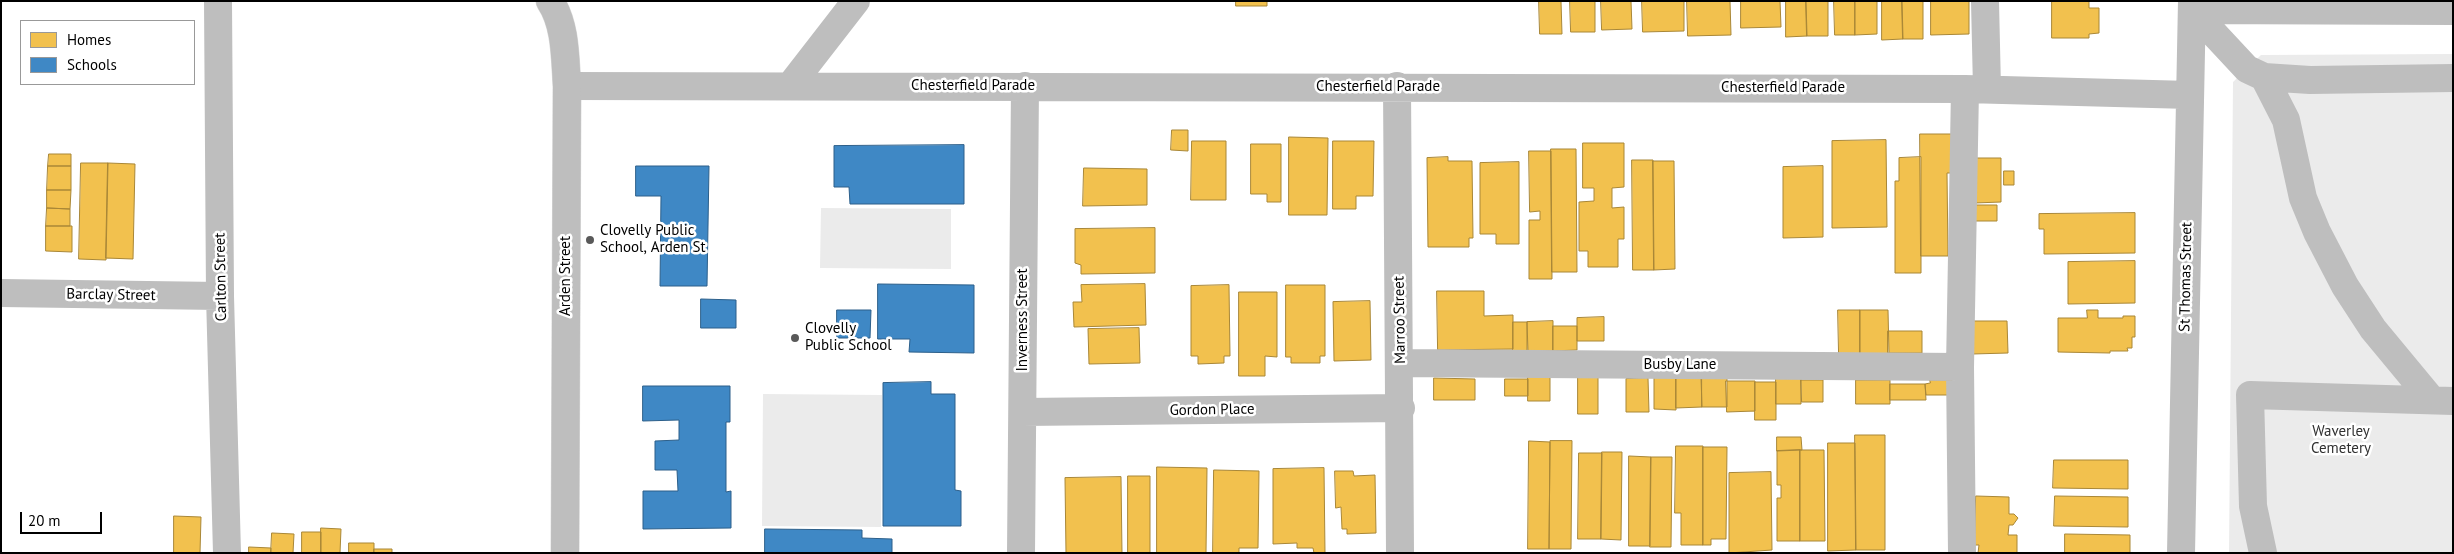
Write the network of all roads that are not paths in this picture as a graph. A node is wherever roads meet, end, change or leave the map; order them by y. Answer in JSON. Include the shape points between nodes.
{"nodes":[{"id":1,"x":218,"y":1,"type":"edge"},
{"id":2,"x":856,"y":1,"type":"edge"},
{"id":3,"x":1985,"y":1,"type":"edge"},
{"id":4,"x":552,"y":2,"type":"edge"},
{"id":5,"x":2192,"y":6,"type":"edge"},
{"id":6,"x":2341,"y":6,"type":"edge"},
{"id":7,"x":2453,"y":11,"type":"edge"},
{"id":8,"x":2264,"y":77,"type":"junction"},
{"id":9,"x":2453,"y":78,"type":"edge"},
{"id":10,"x":567,"y":86,"type":"junction"},
{"id":11,"x":790,"y":86,"type":"junction"},
{"id":12,"x":1025,"y":86,"type":"junction"},
{"id":13,"x":1397,"y":86,"type":"junction"},
{"id":14,"x":1976,"y":89,"type":"junction"},
{"id":15,"x":2190,"y":95,"type":"junction"},
{"id":16,"x":1,"y":293,"type":"edge"},
{"id":17,"x":220,"y":296,"type":"junction"},
{"id":18,"x":1400,"y":362,"type":"junction"},
{"id":19,"x":1960,"y":367,"type":"junction"},
{"id":20,"x":2442,"y":400,"type":"edge"},
{"id":21,"x":1401,"y":408,"type":"junction"},
{"id":22,"x":1023,"y":412,"type":"junction"},
{"id":23,"x":228,"y":553,"type":"edge"},
{"id":24,"x":565,"y":553,"type":"edge"},
{"id":25,"x":1021,"y":553,"type":"edge"},
{"id":26,"x":1400,"y":553,"type":"edge"},
{"id":27,"x":1962,"y":553,"type":"edge"},
{"id":28,"x":2181,"y":553,"type":"edge"},
{"id":29,"x":2263,"y":553,"type":"edge"}],
"edges":[{"from":1,"to":17,"type":"street","name":"Carlton Street"},
{"from":2,"to":11,"type":"street"},
{"from":3,"to":14,"type":"street"},
{"from":4,"to":10,"type":"street","name":"Arden Street","via":[[564,46]]},
{"from":5,"to":6,"type":"street"},
{"from":5,"to":8,"type":"street","via":[[2247,69]]},
{"from":5,"to":15,"type":"street","name":"St Thomas Street"},
{"from":6,"to":7,"type":"street"},
{"from":8,"to":9,"type":"street","via":[[2310,80]]},
{"from":8,"to":20,"type":"street","via":[[2286,120],[2303,198],[2345,286],[2373,329]]},
{"from":10,"to":11,"type":"street","name":"Chesterfield Parade"},
{"from":10,"to":24,"type":"street","name":"Arden Street"},
{"from":11,"to":12,"type":"street","name":"Chesterfield Parade"},
{"from":12,"to":13,"type":"street","name":"Chesterfield Parade"},
{"from":12,"to":22,"type":"street","name":"Inverness Street"},
{"from":13,"to":14,"type":"street","name":"Chesterfield Parade"},
{"from":13,"to":18,"type":"street","name":"Marroo Street"},
{"from":14,"to":15,"type":"street","name":"Chesterfield Parade"},
{"from":14,"to":19,"type":"street"},
{"from":15,"to":28,"type":"street","name":"St Thomas Street"},
{"from":16,"to":17,"type":"street","name":"Barclay Street"},
{"from":17,"to":23,"type":"street","name":"Carlton Street"},
{"from":18,"to":19,"type":"street","name":"Busby Lane"},
{"from":18,"to":21,"type":"street","name":"Marroo Street"},
{"from":19,"to":27,"type":"street"},
{"from":20,"to":29,"type":"street","via":[[2250,395],[2253,506]]},
{"from":21,"to":22,"type":"street","name":"Gordon Place"},
{"from":21,"to":26,"type":"street","name":"Marroo Street"},
{"from":22,"to":25,"type":"street","name":"Inverness Street"}]}
